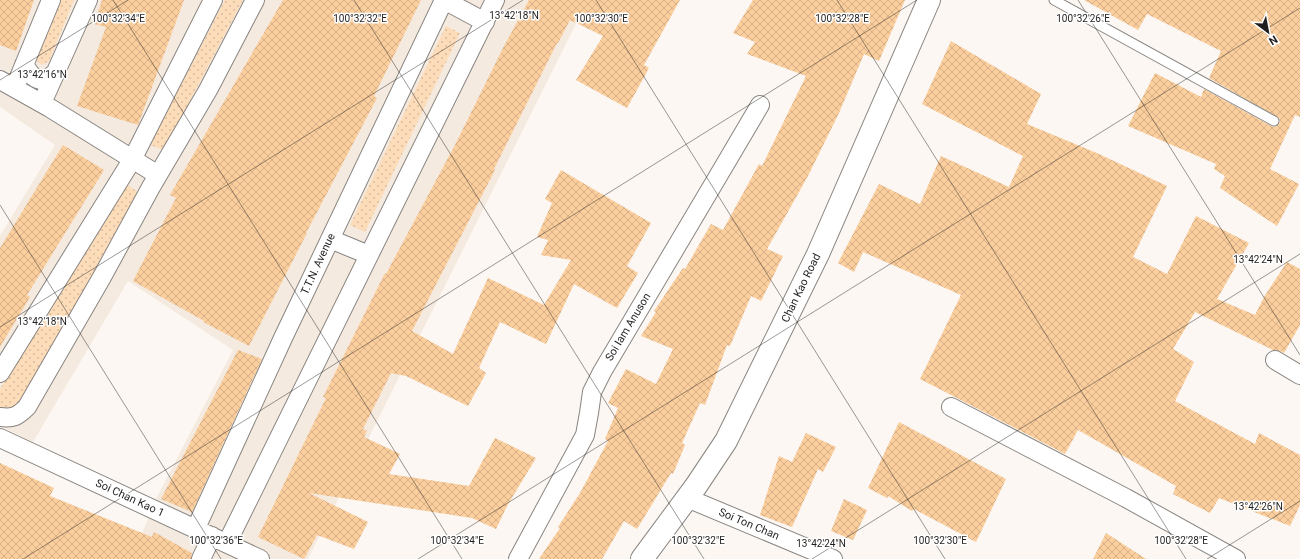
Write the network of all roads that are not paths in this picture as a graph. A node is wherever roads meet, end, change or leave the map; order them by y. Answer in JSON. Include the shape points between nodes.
{"nodes":[{"id":1,"x":51,"y":0,"type":"edge"},
{"id":2,"x":88,"y":0,"type":"edge"},
{"id":3,"x":213,"y":0,"type":"edge"},
{"id":4,"x":255,"y":0,"type":"edge"},
{"id":5,"x":444,"y":0,"type":"edge"},
{"id":6,"x":495,"y":0,"type":"edge"},
{"id":7,"x":929,"y":0,"type":"edge"},
{"id":8,"x":1054,"y":0,"type":"edge"},
{"id":9,"x":484,"y":22,"type":"junction"},
{"id":10,"x":24,"y":65,"type":"junction"},
{"id":11,"x":55,"y":73,"type":"junction"},
{"id":12,"x":8,"y":83,"type":"edge"},
{"id":13,"x":42,"y":103,"type":"junction"},
{"id":14,"x":760,"y":104,"type":"dead end"},
{"id":15,"x":1274,"y":121,"type":"dead end"},
{"id":16,"x":132,"y":160,"type":"junction"},
{"id":17,"x":158,"y":175,"type":"junction"},
{"id":18,"x":330,"y":239,"type":"junction"},
{"id":19,"x":369,"y":255,"type":"junction"},
{"id":20,"x":1275,"y":360,"type":"dead end"},
{"id":21,"x":0,"y":372,"type":"edge"},
{"id":22,"x":1300,"y":375,"type":"edge"},
{"id":23,"x":951,"y":407,"type":"dead end"},
{"id":24,"x":0,"y":416,"type":"edge"},
{"id":25,"x":0,"y":438,"type":"edge"},
{"id":26,"x":687,"y":498,"type":"junction"},
{"id":27,"x":211,"y":536,"type":"junction"},
{"id":28,"x":201,"y":559,"type":"edge"},
{"id":29,"x":260,"y":559,"type":"edge"},
{"id":30,"x":518,"y":559,"type":"edge"},
{"id":31,"x":642,"y":559,"type":"edge"},
{"id":32,"x":833,"y":559,"type":"edge"},
{"id":33,"x":1236,"y":559,"type":"edge"}],
"edges":[{"from":1,"to":10,"type":"street"},
{"from":2,"to":11,"type":"street"},
{"from":3,"to":16,"type":"street"},
{"from":4,"to":17,"type":"street","via":[[208,90]]},
{"from":5,"to":9,"type":"street","name":"T.T.N. Avenue"},
{"from":5,"to":18,"type":"street","name":"T.T.N. Avenue"},
{"from":6,"to":9,"type":"street","name":"T.T.N. Avenue"},
{"from":7,"to":26,"type":"street","name":"Chan Kao Road","via":[[814,261],[726,441]]},
{"from":8,"to":15,"type":"lane"},
{"from":9,"to":19,"type":"street","name":"T.T.N. Avenue"},
{"from":10,"to":11,"type":"street","via":[[36,80],[45,81]]},
{"from":10,"to":12,"type":"street"},
{"from":11,"to":13,"type":"street"},
{"from":12,"to":13,"type":"street"},
{"from":13,"to":16,"type":"street"},
{"from":14,"to":30,"type":"street","name":"Soi Iam Anuson","via":[[602,372],[592,392],[585,435]]},
{"from":16,"to":17,"type":"street"},
{"from":16,"to":21,"type":"street"},
{"from":17,"to":24,"type":"street","via":[[27,407],[20,415],[10,418]]},
{"from":18,"to":19,"type":"street"},
{"from":18,"to":27,"type":"street","name":"T.T.N. Avenue","via":[[283,338]]},
{"from":19,"to":27,"type":"street","name":"T.T.N. Avenue"},
{"from":20,"to":22,"type":"street"},
{"from":23,"to":33,"type":"street","via":[[1126,498]]},
{"from":25,"to":27,"type":"street","name":"Soi Chan Kao 1"},
{"from":26,"to":31,"type":"street","name":"Chan Kao Road"},
{"from":26,"to":32,"type":"street","name":"Soi Ton Chan"},
{"from":27,"to":28,"type":"street","name":"T.T.N. Avenue"},
{"from":27,"to":29,"type":"street","name":"Soi Chan Kao 1"}]}
